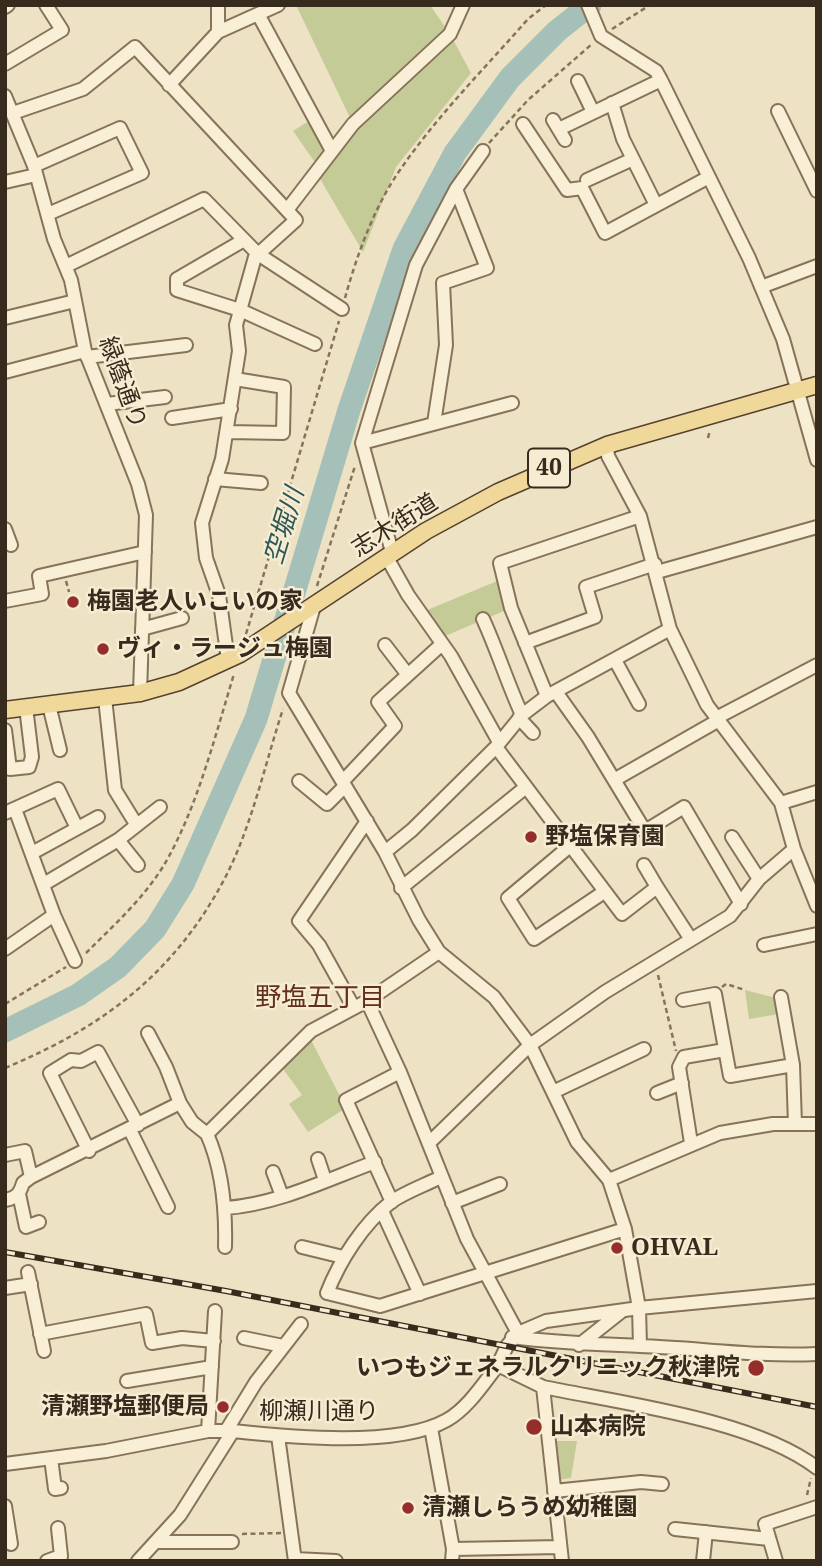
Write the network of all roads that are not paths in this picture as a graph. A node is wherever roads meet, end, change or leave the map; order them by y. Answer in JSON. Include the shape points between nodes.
{"nodes":[{"id":1,"x":46,"y":5,"type":"edge"},
{"id":2,"x":218,"y":5,"type":"edge"},
{"id":3,"x":278,"y":5,"type":"edge"},
{"id":4,"x":463,"y":5,"type":"edge"},
{"id":5,"x":588,"y":5,"type":"edge"},
{"id":6,"x":258,"y":14,"type":"junction"},
{"id":7,"x":218,"y":33,"type":"junction"},
{"id":8,"x":5,"y":64,"type":"edge"},
{"id":9,"x":661,"y":80,"type":"junction"},
{"id":10,"x":578,"y":81,"type":"dead end"},
{"id":11,"x":169,"y":85,"type":"junction"},
{"id":12,"x":5,"y":96,"type":"edge"},
{"id":13,"x":612,"y":103,"type":"junction"},
{"id":14,"x":778,"y":111,"type":"dead end"},
{"id":15,"x":593,"y":112,"type":"junction"},
{"id":16,"x":13,"y":113,"type":"junction"},
{"id":17,"x":523,"y":124,"type":"dead end"},
{"id":18,"x":559,"y":130,"type":"dead end"},
{"id":19,"x":332,"y":151,"type":"junction"},
{"id":20,"x":483,"y":151,"type":"road end"},
{"id":21,"x":633,"y":159,"type":"junction"},
{"id":22,"x":35,"y":170,"type":"junction"},
{"id":23,"x":709,"y":177,"type":"junction"},
{"id":24,"x":587,"y":180,"type":"dead end"},
{"id":25,"x":5,"y":182,"type":"edge"},
{"id":26,"x":456,"y":189,"type":"junction"},
{"id":27,"x":817,"y":191,"type":"edge"},
{"id":28,"x":656,"y":205,"type":"junction"},
{"id":29,"x":287,"y":210,"type":"junction"},
{"id":30,"x":48,"y":214,"type":"junction"},
{"id":31,"x":244,"y":240,"type":"junction"},
{"id":32,"x":258,"y":254,"type":"junction"},
{"id":33,"x":66,"y":266,"type":"junction"},
{"id":34,"x":817,"y":266,"type":"edge"},
{"id":35,"x":761,"y":287,"type":"junction"},
{"id":36,"x":75,"y":301,"type":"junction"},
{"id":37,"x":342,"y":309,"type":"road end"},
{"id":38,"x":240,"y":310,"type":"junction"},
{"id":39,"x":5,"y":318,"type":"edge"},
{"id":40,"x":315,"y":344,"type":"dead end"},
{"id":41,"x":177,"y":350,"type":"dead end"},
{"id":42,"x":86,"y":354,"type":"junction"},
{"id":43,"x":5,"y":372,"type":"edge"},
{"id":44,"x":235,"y":379,"type":"junction"},
{"id":45,"x":817,"y":385,"type":"edge"},
{"id":46,"x":798,"y":391,"type":"junction"},
{"id":47,"x":165,"y":397,"type":"dead end"},
{"id":48,"x":512,"y":403,"type":"dead end"},
{"id":49,"x":107,"y":404,"type":"junction"},
{"id":50,"x":231,"y":409,"type":"junction"},
{"id":51,"x":173,"y":418,"type":"dead end"},
{"id":52,"x":434,"y":423,"type":"junction"},
{"id":53,"x":228,"y":432,"type":"junction"},
{"id":54,"x":362,"y":443,"type":"junction"},
{"id":55,"x":607,"y":445,"type":"junction"},
{"id":56,"x":817,"y":460,"type":"edge"},
{"id":57,"x":215,"y":479,"type":"junction"},
{"id":58,"x":261,"y":483,"type":"dead end"},
{"id":59,"x":640,"y":516,"type":"junction"},
{"id":60,"x":817,"y":527,"type":"edge"},
{"id":61,"x":5,"y":529,"type":"edge"},
{"id":62,"x":11,"y":545,"type":"dead end"},
{"id":63,"x":145,"y":552,"type":"junction"},
{"id":64,"x":389,"y":554,"type":"junction"},
{"id":65,"x":656,"y":568,"type":"junction"},
{"id":66,"x":5,"y":601,"type":"edge"},
{"id":67,"x":313,"y":603,"type":"junction"},
{"id":68,"x":182,"y":618,"type":"dead end"},
{"id":69,"x":483,"y":619,"type":"dead end"},
{"id":70,"x":142,"y":629,"type":"junction"},
{"id":71,"x":670,"y":629,"type":"junction"},
{"id":72,"x":525,"y":643,"type":"junction"},
{"id":73,"x":442,"y":644,"type":"junction"},
{"id":74,"x":384,"y":645,"type":"dead end"},
{"id":75,"x":238,"y":655,"type":"junction"},
{"id":76,"x":615,"y":660,"type":"junction"},
{"id":77,"x":817,"y":665,"type":"edge"},
{"id":78,"x":408,"y":675,"type":"junction"},
{"id":79,"x":140,"y":693,"type":"junction"},
{"id":80,"x":552,"y":694,"type":"junction"},
{"id":81,"x":105,"y":698,"type":"junction"},
{"id":82,"x":639,"y":704,"type":"dead end"},
{"id":83,"x":49,"y":705,"type":"junction"},
{"id":84,"x":26,"y":707,"type":"junction"},
{"id":85,"x":5,"y":710,"type":"edge"},
{"id":86,"x":521,"y":717,"type":"junction"},
{"id":87,"x":718,"y":719,"type":"junction"},
{"id":88,"x":5,"y":730,"type":"edge"},
{"id":89,"x":533,"y":733,"type":"dead end"},
{"id":90,"x":498,"y":744,"type":"junction"},
{"id":91,"x":60,"y":750,"type":"dead end"},
{"id":92,"x":299,"y":780,"type":"dead end"},
{"id":93,"x":614,"y":780,"type":"junction"},
{"id":94,"x":344,"y":784,"type":"junction"},
{"id":95,"x":526,"y":787,"type":"junction"},
{"id":96,"x":817,"y":792,"type":"edge"},
{"id":97,"x":781,"y":803,"type":"junction"},
{"id":98,"x":160,"y":807,"type":"dead end"},
{"id":99,"x":10,"y":811,"type":"edge"},
{"id":100,"x":98,"y":817,"type":"dead end"},
{"id":101,"x":367,"y":821,"type":"junction"},
{"id":102,"x":136,"y":824,"type":"junction"},
{"id":103,"x":77,"y":828,"type":"junction"},
{"id":104,"x":733,"y":837,"type":"dead end"},
{"id":105,"x":118,"y":840,"type":"junction"},
{"id":106,"x":570,"y":846,"type":"junction"},
{"id":107,"x":794,"y":849,"type":"junction"},
{"id":108,"x":385,"y":852,"type":"junction"},
{"id":109,"x":32,"y":853,"type":"junction"},
{"id":110,"x":138,"y":865,"type":"dead end"},
{"id":111,"x":644,"y":866,"type":"dead end"},
{"id":112,"x":759,"y":879,"type":"junction"},
{"id":113,"x":44,"y":884,"type":"junction"},
{"id":114,"x":657,"y":887,"type":"junction"},
{"id":115,"x":401,"y":888,"type":"junction"},
{"id":116,"x":604,"y":892,"type":"junction"},
{"id":117,"x":741,"y":904,"type":"junction"},
{"id":118,"x":817,"y":906,"type":"edge"},
{"id":119,"x":54,"y":915,"type":"junction"},
{"id":120,"x":817,"y":934,"type":"edge"},
{"id":121,"x":691,"y":938,"type":"junction"},
{"id":122,"x":764,"y":945,"type":"dead end"},
{"id":123,"x":5,"y":949,"type":"edge"},
{"id":124,"x":439,"y":952,"type":"junction"},
{"id":125,"x":75,"y":961,"type":"road end"},
{"id":126,"x":781,"y":998,"type":"dead end"},
{"id":127,"x":683,"y":1000,"type":"dead end"},
{"id":128,"x":367,"y":1001,"type":"junction"},
{"id":129,"x":354,"y":1008,"type":"junction"},
{"id":130,"x":148,"y":1033,"type":"dead end"},
{"id":131,"x":530,"y":1045,"type":"junction"},
{"id":132,"x":644,"y":1049,"type":"dead end"},
{"id":133,"x":725,"y":1050,"type":"junction"},
{"id":134,"x":793,"y":1065,"type":"junction"},
{"id":135,"x":400,"y":1072,"type":"junction"},
{"id":136,"x":682,"y":1083,"type":"junction"},
{"id":137,"x":553,"y":1092,"type":"junction"},
{"id":138,"x":657,"y":1093,"type":"dead end"},
{"id":139,"x":180,"y":1103,"type":"junction"},
{"id":140,"x":794,"y":1124,"type":"junction"},
{"id":141,"x":817,"y":1124,"type":"edge"},
{"id":142,"x":134,"y":1128,"type":"junction"},
{"id":143,"x":207,"y":1134,"type":"junction"},
{"id":144,"x":429,"y":1143,"type":"junction"},
{"id":145,"x":691,"y":1143,"type":"junction"},
{"id":146,"x":89,"y":1151,"type":"junction"},
{"id":147,"x":5,"y":1155,"type":"edge"},
{"id":148,"x":318,"y":1159,"type":"dead end"},
{"id":149,"x":374,"y":1162,"type":"junction"},
{"id":150,"x":273,"y":1172,"type":"dead end"},
{"id":151,"x":32,"y":1177,"type":"junction"},
{"id":152,"x":441,"y":1177,"type":"junction"},
{"id":153,"x":326,"y":1180,"type":"junction"},
{"id":154,"x":609,"y":1180,"type":"junction"},
{"id":155,"x":500,"y":1184,"type":"dead end"},
{"id":156,"x":19,"y":1194,"type":"junction"},
{"id":157,"x":282,"y":1196,"type":"junction"},
{"id":158,"x":5,"y":1200,"type":"edge"},
{"id":159,"x":392,"y":1202,"type":"junction"},
{"id":160,"x":452,"y":1203,"type":"junction"},
{"id":161,"x":168,"y":1207,"type":"dead end"},
{"id":162,"x":226,"y":1208,"type":"junction"},
{"id":163,"x":382,"y":1211,"type":"junction"},
{"id":164,"x":39,"y":1222,"type":"dead end"},
{"id":165,"x":625,"y":1229,"type":"junction"},
{"id":166,"x":225,"y":1247,"type":"dead end"},
{"id":167,"x":302,"y":1247,"type":"dead end"},
{"id":168,"x":343,"y":1257,"type":"junction"},
{"id":169,"x":485,"y":1275,"type":"junction"},
{"id":170,"x":5,"y":1288,"type":"edge"},
{"id":171,"x":817,"y":1291,"type":"edge"},
{"id":172,"x":420,"y":1294,"type":"junction"},
{"id":173,"x":639,"y":1308,"type":"junction"},
{"id":174,"x":215,"y":1311,"type":"dead end"},
{"id":175,"x":622,"y":1311,"type":"junction"},
{"id":176,"x":301,"y":1324,"type":"dead end"},
{"id":177,"x":40,"y":1334,"type":"junction"},
{"id":178,"x":515,"y":1335,"type":"junction"},
{"id":179,"x":244,"y":1338,"type":"dead end"},
{"id":180,"x":214,"y":1341,"type":"junction"},
{"id":181,"x":579,"y":1345,"type":"junction"},
{"id":182,"x":283,"y":1346,"type":"junction"},
{"id":183,"x":640,"y":1346,"type":"junction"},
{"id":184,"x":44,"y":1352,"type":"dead end"},
{"id":185,"x":817,"y":1354,"type":"edge"},
{"id":186,"x":498,"y":1365,"type":"junction"},
{"id":187,"x":212,"y":1367,"type":"junction"},
{"id":188,"x":127,"y":1381,"type":"dead end"},
{"id":189,"x":543,"y":1387,"type":"junction"},
{"id":190,"x":430,"y":1428,"type":"junction"},
{"id":191,"x":208,"y":1431,"type":"junction"},
{"id":192,"x":230,"y":1431,"type":"junction"},
{"id":193,"x":278,"y":1436,"type":"junction"},
{"id":194,"x":51,"y":1458,"type":"junction"},
{"id":195,"x":5,"y":1464,"type":"edge"},
{"id":196,"x":815,"y":1470,"type":"edge"},
{"id":197,"x":662,"y":1484,"type":"dead end"},
{"id":198,"x":61,"y":1488,"type":"dead end"},
{"id":199,"x":554,"y":1491,"type":"junction"},
{"id":200,"x":5,"y":1506,"type":"edge"},
{"id":201,"x":817,"y":1507,"type":"edge"},
{"id":202,"x":58,"y":1528,"type":"dead end"},
{"id":203,"x":675,"y":1529,"type":"dead end"},
{"id":204,"x":706,"y":1532,"type":"junction"},
{"id":205,"x":769,"y":1539,"type":"junction"},
{"id":206,"x":157,"y":1542,"type":"junction"},
{"id":207,"x":232,"y":1542,"type":"dead end"},
{"id":208,"x":11,"y":1545,"type":"dead end"},
{"id":209,"x":560,"y":1547,"type":"junction"},
{"id":210,"x":452,"y":1555,"type":"edge"},
{"id":211,"x":295,"y":1560,"type":"edge"},
{"id":212,"x":47,"y":1561,"type":"edge"},
{"id":213,"x":138,"y":1561,"type":"edge"},
{"id":214,"x":336,"y":1561,"type":"edge"},
{"id":215,"x":562,"y":1561,"type":"edge"},
{"id":216,"x":703,"y":1561,"type":"edge"},
{"id":217,"x":776,"y":1561,"type":"edge"}],
"edges":[{"from":1,"to":8,"type":"street","via":[[62,30]]},
{"from":2,"to":7,"type":"street"},
{"from":3,"to":6,"type":"street"},
{"from":4,"to":19,"type":"street","via":[[450,34],[353,124]]},
{"from":5,"to":9,"type":"street","via":[[601,36],[656,71]]},
{"from":6,"to":7,"type":"street"},
{"from":6,"to":19,"type":"street"},
{"from":7,"to":11,"type":"street"},
{"from":9,"to":13,"type":"street"},
{"from":9,"to":23,"type":"street"},
{"from":10,"to":15,"type":"street"},
{"from":11,"to":16,"type":"street","via":[[135,47],[83,89]]},
{"from":11,"to":29,"type":"street"},
{"from":12,"to":16,"type":"street","name":"緑蔭通り"},
{"from":13,"to":15,"type":"street"},
{"from":13,"to":21,"type":"street"},
{"from":14,"to":27,"type":"street"},
{"from":15,"to":18,"type":"street"},
{"from":16,"to":22,"type":"street","name":"緑蔭通り"},
{"from":17,"to":28,"type":"street","via":[[567,190],[582,188],[605,233]]},
{"from":19,"to":29,"type":"street"},
{"from":20,"to":26,"type":"street"},
{"from":21,"to":24,"type":"street"},
{"from":21,"to":28,"type":"street"},
{"from":22,"to":25,"type":"street"},
{"from":22,"to":30,"type":"street","name":"緑蔭通り"},
{"from":22,"to":30,"type":"street","via":[[120,128],[142,173]]},
{"from":23,"to":28,"type":"street"},
{"from":23,"to":35,"type":"street"},
{"from":26,"to":52,"type":"street","via":[[487,268],[443,284],[446,345]]},
{"from":26,"to":54,"type":"street","via":[[416,265]]},
{"from":29,"to":32,"type":"street","via":[[296,220]]},
{"from":30,"to":33,"type":"street","name":"緑蔭通り"},
{"from":31,"to":32,"type":"street"},
{"from":31,"to":33,"type":"street","via":[[204,199]]},
{"from":31,"to":38,"type":"street","via":[[177,279],[177,290]]},
{"from":32,"to":37,"type":"street"},
{"from":32,"to":38,"type":"street"},
{"from":33,"to":36,"type":"street","name":"緑蔭通り"},
{"from":34,"to":35,"type":"street"},
{"from":35,"to":46,"type":"street"},
{"from":36,"to":39,"type":"street"},
{"from":36,"to":42,"type":"street","name":"緑蔭通り"},
{"from":38,"to":40,"type":"street"},
{"from":38,"to":44,"type":"street"},
{"from":41,"to":42,"type":"street"},
{"from":42,"to":43,"type":"street"},
{"from":42,"to":49,"type":"street","name":"緑蔭通り"},
{"from":44,"to":50,"type":"street"},
{"from":44,"to":53,"type":"street","via":[[284,387],[283,433]]},
{"from":45,"to":46,"type":"main road","name":"志木街道","number":"40"},
{"from":46,"to":55,"type":"main road","name":"志木街道","number":"40"},
{"from":46,"to":56,"type":"street"},
{"from":47,"to":49,"type":"street"},
{"from":48,"to":52,"type":"street"},
{"from":49,"to":63,"type":"street","name":"緑蔭通り","via":[[146,515]]},
{"from":50,"to":51,"type":"street"},
{"from":50,"to":53,"type":"street"},
{"from":52,"to":54,"type":"street"},
{"from":53,"to":57,"type":"street"},
{"from":54,"to":64,"type":"street"},
{"from":55,"to":59,"type":"street","via":[[608,456]]},
{"from":55,"to":64,"type":"main road","name":"志木街道","number":"40","via":[[498,492]]},
{"from":57,"to":58,"type":"street"},
{"from":57,"to":75,"type":"street","via":[[202,523],[206,558]]},
{"from":59,"to":65,"type":"street"},
{"from":59,"to":72,"type":"street","via":[[500,563]]},
{"from":60,"to":65,"type":"street"},
{"from":61,"to":62,"type":"street"},
{"from":63,"to":66,"type":"street","via":[[39,576],[42,594]]},
{"from":63,"to":70,"type":"street","name":"緑蔭通り"},
{"from":64,"to":67,"type":"main road","name":"志木街道","number":"40"},
{"from":64,"to":73,"type":"street","via":[[408,596]]},
{"from":65,"to":71,"type":"street"},
{"from":65,"to":72,"type":"street","via":[[586,587],[594,617]]},
{"from":67,"to":75,"type":"main road","name":"志木街道","number":"40"},
{"from":67,"to":94,"type":"street","via":[[289,693]]},
{"from":68,"to":70,"type":"street"},
{"from":69,"to":86,"type":"street"},
{"from":70,"to":79,"type":"street","name":"緑蔭通り"},
{"from":71,"to":76,"type":"street"},
{"from":71,"to":87,"type":"street"},
{"from":72,"to":80,"type":"street"},
{"from":73,"to":78,"type":"street"},
{"from":73,"to":90,"type":"street"},
{"from":74,"to":78,"type":"street"},
{"from":75,"to":79,"type":"main road","name":"志木街道","number":"40","via":[[179,682]]},
{"from":76,"to":80,"type":"street"},
{"from":76,"to":82,"type":"street"},
{"from":77,"to":87,"type":"street"},
{"from":78,"to":94,"type":"street","via":[[378,702],[395,726]]},
{"from":79,"to":81,"type":"main road","name":"志木街道","number":"40"},
{"from":80,"to":86,"type":"street"},
{"from":80,"to":93,"type":"street"},
{"from":81,"to":83,"type":"main road","name":"志木街道","number":"40"},
{"from":81,"to":102,"type":"street","via":[[114,783]]},
{"from":83,"to":84,"type":"main road","name":"志木街道","number":"40"},
{"from":83,"to":91,"type":"street"},
{"from":84,"to":85,"type":"main road","name":"志木街道","number":"40"},
{"from":84,"to":88,"type":"street","via":[[29,767],[10,769]]},
{"from":86,"to":89,"type":"street"},
{"from":86,"to":90,"type":"street"},
{"from":87,"to":93,"type":"street"},
{"from":87,"to":97,"type":"street"},
{"from":90,"to":95,"type":"street"},
{"from":90,"to":108,"type":"street"},
{"from":92,"to":94,"type":"street","via":[[327,804]]},
{"from":93,"to":117,"type":"street","via":[[645,831],[684,807]]},
{"from":94,"to":101,"type":"street"},
{"from":95,"to":106,"type":"street"},
{"from":95,"to":115,"type":"street"},
{"from":96,"to":97,"type":"street"},
{"from":97,"to":107,"type":"street"},
{"from":98,"to":102,"type":"street"},
{"from":99,"to":103,"type":"street","via":[[58,789]]},
{"from":99,"to":109,"type":"street"},
{"from":100,"to":103,"type":"street"},
{"from":101,"to":108,"type":"street"},
{"from":101,"to":129,"type":"street","via":[[299,921],[319,945]]},
{"from":102,"to":105,"type":"street"},
{"from":103,"to":109,"type":"street"},
{"from":104,"to":112,"type":"street"},
{"from":105,"to":110,"type":"street"},
{"from":105,"to":113,"type":"street"},
{"from":106,"to":116,"type":"street"},
{"from":106,"to":116,"type":"street","via":[[508,898],[534,939]]},
{"from":107,"to":112,"type":"street"},
{"from":107,"to":118,"type":"street"},
{"from":108,"to":115,"type":"street"},
{"from":109,"to":113,"type":"street"},
{"from":111,"to":114,"type":"street"},
{"from":112,"to":117,"type":"street"},
{"from":113,"to":119,"type":"street"},
{"from":114,"to":116,"type":"street","via":[[622,914]]},
{"from":114,"to":121,"type":"street"},
{"from":115,"to":124,"type":"street"},
{"from":117,"to":121,"type":"street","via":[[730,916]]},
{"from":119,"to":123,"type":"street"},
{"from":119,"to":125,"type":"street"},
{"from":120,"to":122,"type":"street"},
{"from":121,"to":131,"type":"street"},
{"from":124,"to":128,"type":"street"},
{"from":124,"to":131,"type":"street","via":[[494,997]]},
{"from":126,"to":134,"type":"street"},
{"from":127,"to":133,"type":"street","via":[[715,994]]},
{"from":128,"to":129,"type":"street"},
{"from":128,"to":135,"type":"street"},
{"from":129,"to":143,"type":"street","via":[[311,1031]]},
{"from":130,"to":139,"type":"street"},
{"from":131,"to":137,"type":"street"},
{"from":131,"to":144,"type":"street"},
{"from":132,"to":137,"type":"street"},
{"from":133,"to":134,"type":"street","via":[[730,1076]]},
{"from":133,"to":136,"type":"street","via":[[684,1058],[679,1067]]},
{"from":134,"to":140,"type":"street"},
{"from":135,"to":144,"type":"street"},
{"from":135,"to":149,"type":"street","via":[[346,1100]]},
{"from":136,"to":138,"type":"street"},
{"from":136,"to":145,"type":"street"},
{"from":137,"to":154,"type":"street","via":[[577,1142]]},
{"from":139,"to":142,"type":"street"},
{"from":139,"to":143,"type":"street"},
{"from":140,"to":141,"type":"street"},
{"from":140,"to":145,"type":"street","via":[[741,1128]]},
{"from":142,"to":146,"type":"street"},
{"from":142,"to":146,"type":"street","via":[[98,1052],[81,1061],[71,1060],[50,1073]]},
{"from":142,"to":161,"type":"street"},
{"from":143,"to":162,"type":"street"},
{"from":144,"to":152,"type":"street"},
{"from":145,"to":154,"type":"street"},
{"from":146,"to":151,"type":"street"},
{"from":147,"to":151,"type":"street","via":[[25,1151]]},
{"from":148,"to":153,"type":"street"},
{"from":149,"to":153,"type":"street"},
{"from":149,"to":159,"type":"street"},
{"from":150,"to":157,"type":"street"},
{"from":151,"to":156,"type":"street","via":[[23,1182]]},
{"from":152,"to":159,"type":"street"},
{"from":152,"to":160,"type":"street"},
{"from":153,"to":157,"type":"street"},
{"from":154,"to":165,"type":"street"},
{"from":155,"to":160,"type":"street"},
{"from":156,"to":158,"type":"street"},
{"from":156,"to":164,"type":"street","via":[[26,1227]]},
{"from":157,"to":162,"type":"street","via":[[253,1206]]},
{"from":159,"to":163,"type":"street"},
{"from":160,"to":169,"type":"street"},
{"from":162,"to":166,"type":"street"},
{"from":163,"to":168,"type":"street"},
{"from":163,"to":172,"type":"street"},
{"from":165,"to":169,"type":"street"},
{"from":165,"to":173,"type":"street"},
{"from":167,"to":168,"type":"street"},
{"from":168,"to":172,"type":"street","via":[[327,1293],[380,1307]]},
{"from":169,"to":172,"type":"street"},
{"from":169,"to":178,"type":"street","via":[[506,1306]]},
{"from":170,"to":177,"type":"street","via":[[30,1278]]},
{"from":171,"to":173,"type":"street"},
{"from":173,"to":175,"type":"street"},
{"from":173,"to":183,"type":"street"},
{"from":174,"to":180,"type":"street"},
{"from":175,"to":178,"type":"street","via":[[546,1321]]},
{"from":175,"to":181,"type":"street"},
{"from":176,"to":182,"type":"street"},
{"from":177,"to":180,"type":"street","via":[[146,1314],[152,1343],[182,1338]]},
{"from":177,"to":184,"type":"street"},
{"from":178,"to":181,"type":"street"},
{"from":178,"to":186,"type":"street","name":"柳瀬川通り"},
{"from":179,"to":182,"type":"street"},
{"from":180,"to":187,"type":"street"},
{"from":181,"to":183,"type":"street"},
{"from":182,"to":192,"type":"street","via":[[233,1416]]},
{"from":183,"to":185,"type":"street","via":[[779,1356]]},
{"from":186,"to":189,"type":"street"},
{"from":186,"to":190,"type":"street","name":"柳瀬川通り","via":[[466,1405]]},
{"from":187,"to":188,"type":"street"},
{"from":187,"to":191,"type":"street"},
{"from":189,"to":196,"type":"street","via":[[734,1429],[770,1441]]},
{"from":189,"to":199,"type":"street"},
{"from":190,"to":193,"type":"street","name":"柳瀬川通り","via":[[355,1438]]},
{"from":190,"to":210,"type":"street"},
{"from":191,"to":192,"type":"street"},
{"from":191,"to":194,"type":"street"},
{"from":192,"to":193,"type":"street","name":"柳瀬川通り"},
{"from":192,"to":206,"type":"street","name":"柳瀬川通り","via":[[180,1515]]},
{"from":193,"to":211,"type":"street"},
{"from":194,"to":195,"type":"street"},
{"from":194,"to":198,"type":"street","via":[[55,1489]]},
{"from":197,"to":199,"type":"street"},
{"from":199,"to":209,"type":"street"},
{"from":200,"to":208,"type":"street"},
{"from":201,"to":205,"type":"street","via":[[765,1524]]},
{"from":202,"to":212,"type":"street","via":[[61,1556]]},
{"from":203,"to":204,"type":"street"},
{"from":204,"to":205,"type":"street"},
{"from":204,"to":216,"type":"street"},
{"from":205,"to":217,"type":"street"},
{"from":206,"to":207,"type":"street"},
{"from":206,"to":213,"type":"street","name":"柳瀬川通り"},
{"from":209,"to":210,"type":"street"},
{"from":209,"to":215,"type":"street"},
{"from":211,"to":214,"type":"street"}]}
